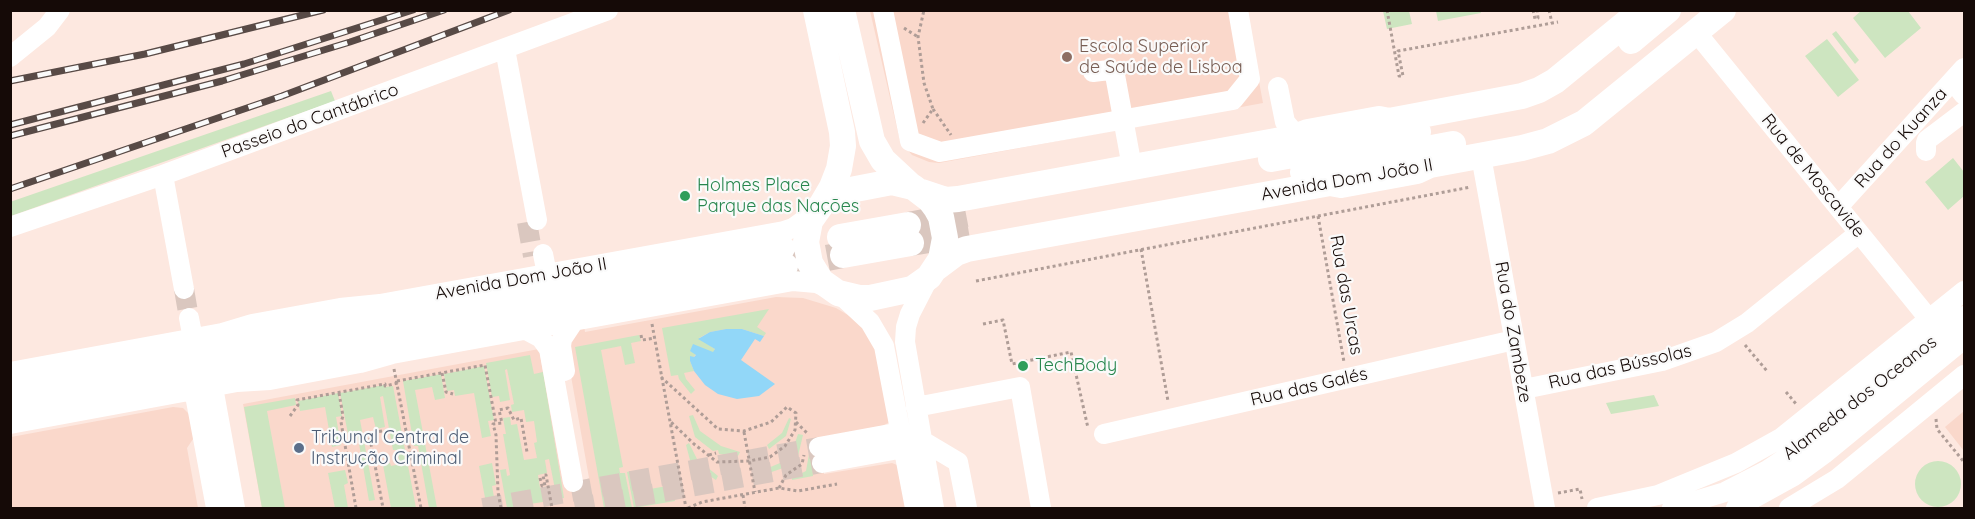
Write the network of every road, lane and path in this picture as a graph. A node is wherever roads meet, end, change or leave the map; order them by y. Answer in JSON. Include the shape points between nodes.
{"nodes":[{"id":1,"x":60,"y":10,"type":"edge"},
{"id":2,"x":608,"y":10,"type":"edge"},
{"id":3,"x":816,"y":10,"type":"edge"},
{"id":4,"x":842,"y":10,"type":"edge"},
{"id":5,"x":883,"y":10,"type":"edge"},
{"id":6,"x":924,"y":10,"type":"edge"},
{"id":7,"x":1238,"y":10,"type":"edge"},
{"id":8,"x":1387,"y":10,"type":"edge"},
{"id":9,"x":1549,"y":10,"type":"edge"},
{"id":10,"x":1642,"y":10,"type":"edge"},
{"id":11,"x":1668,"y":10,"type":"edge"},
{"id":12,"x":1723,"y":10,"type":"edge"},
{"id":13,"x":1697,"y":21,"type":"edge"},
{"id":14,"x":1558,"y":22,"type":"dead end"},
{"id":15,"x":1552,"y":23,"type":"junction"},
{"id":16,"x":500,"y":51,"type":"junction"},
{"id":17,"x":10,"y":57,"type":"edge"},
{"id":18,"x":1093,"y":72,"type":"dead end"},
{"id":19,"x":1961,"y":81,"type":"edge"},
{"id":20,"x":1283,"y":86,"type":"dead end"},
{"id":21,"x":933,"y":109,"type":"junction"},
{"id":22,"x":1965,"y":112,"type":"edge"},
{"id":23,"x":1124,"y":120,"type":"junction"},
{"id":24,"x":1292,"y":134,"type":"junction"},
{"id":25,"x":910,"y":141,"type":"junction"},
{"id":26,"x":965,"y":148,"type":"junction"},
{"id":27,"x":1317,"y":150,"type":"junction"},
{"id":28,"x":1926,"y":151,"type":"dead end"},
{"id":29,"x":1407,"y":153,"type":"junction"},
{"id":30,"x":1481,"y":156,"type":"junction"},
{"id":31,"x":1430,"y":165,"type":"junction"},
{"id":32,"x":1132,"y":167,"type":"junction"},
{"id":33,"x":163,"y":175,"type":"junction"},
{"id":34,"x":1486,"y":184,"type":"junction"},
{"id":35,"x":917,"y":190,"type":"junction"},
{"id":36,"x":1838,"y":207,"type":"junction"},
{"id":37,"x":819,"y":208,"type":"junction"},
{"id":38,"x":1318,"y":216,"type":"junction"},
{"id":39,"x":532,"y":221,"type":"tunnel mouth"},
{"id":40,"x":10,"y":227,"type":"edge"},
{"id":41,"x":1859,"y":233,"type":"junction"},
{"id":42,"x":909,"y":234,"type":"tunnel mouth"},
{"id":43,"x":842,"y":246,"type":"tunnel mouth"},
{"id":44,"x":1142,"y":249,"type":"junction"},
{"id":45,"x":538,"y":255,"type":"tunnel mouth"},
{"id":46,"x":784,"y":257,"type":"tunnel mouth"},
{"id":47,"x":932,"y":272,"type":"junction"},
{"id":48,"x":542,"y":275,"type":"junction"},
{"id":49,"x":976,"y":281,"type":"dead end"},
{"id":50,"x":184,"y":289,"type":"tunnel mouth"},
{"id":51,"x":834,"y":290,"type":"junction"},
{"id":52,"x":1965,"y":291,"type":"edge"},
{"id":53,"x":380,"y":304,"type":"junction"},
{"id":54,"x":649,"y":307,"type":"junction"},
{"id":55,"x":1965,"y":316,"type":"edge"},
{"id":56,"x":189,"y":318,"type":"tunnel mouth"},
{"id":57,"x":1929,"y":319,"type":"junction"},
{"id":58,"x":574,"y":321,"type":"junction"},
{"id":59,"x":983,"y":324,"type":"dead end"},
{"id":60,"x":526,"y":330,"type":"junction"},
{"id":61,"x":1734,"y":332,"type":"junction"},
{"id":62,"x":222,"y":333,"type":"junction"},
{"id":63,"x":641,"y":335,"type":"dead end"},
{"id":64,"x":348,"y":336,"type":"junction"},
{"id":65,"x":655,"y":338,"type":"junction"},
{"id":66,"x":193,"y":339,"type":"junction"},
{"id":67,"x":1965,"y":339,"type":"edge"},
{"id":68,"x":1514,"y":340,"type":"junction"},
{"id":69,"x":259,"y":352,"type":"junction"},
{"id":70,"x":392,"y":354,"type":"junction"},
{"id":71,"x":1767,"y":371,"type":"dead end"},
{"id":72,"x":10,"y":372,"type":"edge"},
{"id":73,"x":442,"y":373,"type":"junction"},
{"id":74,"x":1965,"y":375,"type":"edge"},
{"id":75,"x":661,"y":377,"type":"junction"},
{"id":76,"x":1347,"y":379,"type":"junction"},
{"id":77,"x":237,"y":382,"type":"junction"},
{"id":78,"x":398,"y":382,"type":"junction"},
{"id":79,"x":10,"y":388,"type":"edge"},
{"id":80,"x":203,"y":388,"type":"junction"},
{"id":81,"x":1524,"y":389,"type":"junction"},
{"id":82,"x":339,"y":392,"type":"junction"},
{"id":83,"x":453,"y":394,"type":"dead end"},
{"id":84,"x":10,"y":407,"type":"edge"},
{"id":85,"x":916,"y":407,"type":"junction"},
{"id":86,"x":290,"y":416,"type":"dead end"},
{"id":87,"x":1936,"y":417,"type":"dead end"},
{"id":88,"x":1171,"y":419,"type":"junction"},
{"id":89,"x":670,"y":421,"type":"junction"},
{"id":90,"x":796,"y":422,"type":"junction"},
{"id":91,"x":10,"y":424,"type":"edge"},
{"id":92,"x":496,"y":424,"type":"junction"},
{"id":93,"x":382,"y":431,"type":"dead end"},
{"id":94,"x":744,"y":431,"type":"junction"},
{"id":95,"x":1104,"y":434,"type":"joint"},
{"id":96,"x":1781,"y":438,"type":"junction"},
{"id":97,"x":909,"y":440,"type":"junction"},
{"id":98,"x":527,"y":452,"type":"dead end"},
{"id":99,"x":813,"y":452,"type":"junction"},
{"id":100,"x":716,"y":453,"type":"dead end"},
{"id":101,"x":709,"y":455,"type":"junction"},
{"id":102,"x":750,"y":461,"type":"junction"},
{"id":103,"x":1965,"y":462,"type":"edge"},
{"id":104,"x":540,"y":478,"type":"dead end"},
{"id":105,"x":837,"y":484,"type":"dead end"},
{"id":106,"x":1756,"y":486,"type":"junction"},
{"id":107,"x":1825,"y":486,"type":"junction"},
{"id":108,"x":779,"y":488,"type":"junction"},
{"id":109,"x":755,"y":492,"type":"junction"},
{"id":110,"x":743,"y":495,"type":"junction"},
{"id":111,"x":1621,"y":504,"type":"junction"},
{"id":112,"x":216,"y":508,"type":"edge"},
{"id":113,"x":235,"y":508,"type":"edge"},
{"id":114,"x":356,"y":508,"type":"edge"},
{"id":115,"x":383,"y":508,"type":"edge"},
{"id":116,"x":421,"y":508,"type":"edge"},
{"id":117,"x":501,"y":508,"type":"edge"},
{"id":118,"x":552,"y":508,"type":"edge"},
{"id":119,"x":687,"y":508,"type":"edge"},
{"id":120,"x":745,"y":508,"type":"edge"},
{"id":121,"x":915,"y":508,"type":"edge"},
{"id":122,"x":934,"y":508,"type":"edge"},
{"id":123,"x":967,"y":508,"type":"edge"},
{"id":124,"x":1041,"y":508,"type":"edge"},
{"id":125,"x":1545,"y":508,"type":"edge"},
{"id":126,"x":1597,"y":508,"type":"edge"},
{"id":127,"x":1674,"y":508,"type":"edge"},
{"id":128,"x":1736,"y":508,"type":"edge"},
{"id":129,"x":1790,"y":508,"type":"edge"}],
"edges":[{"from":1,"to":17,"type":"street","via":[[47,27]]},
{"from":2,"to":16,"type":"street","name":"Passeio do Cantábrico"},
{"from":3,"to":37,"type":"main road","via":[[842,132],[839,169]]},
{"from":4,"to":35,"type":"main road","via":[[872,141],[883,160]]},
{"from":5,"to":25,"type":"street"},
{"from":6,"to":21,"type":"path","via":[[918,37],[924,83]]},
{"from":7,"to":23,"type":"street","via":[[1250,79],[1233,100]]},
{"from":8,"to":15,"type":"path","via":[[1399,76],[1398,51]]},
{"from":9,"to":15,"type":"path"},
{"from":10,"to":24,"type":"main road","via":[[1555,81],[1530,93],[1389,121],[1378,119]]},
{"from":11,"to":27,"type":"main road","name":"Avenida Dom João II","via":[[1564,94],[1536,108]]},
{"from":12,"to":13,"type":"main road","name":"Avenida Dom João II"},
{"from":13,"to":29,"type":"main road","name":"Avenida Dom João II","via":[[1554,121],[1519,132]]},
{"from":13,"to":30,"type":"main road","name":"Avenida Dom João II","via":[[1594,115],[1572,130],[1535,145]]},
{"from":13,"to":36,"type":"street","name":"Rua de Moscavide"},
{"from":14,"to":15,"type":"path"},
{"from":16,"to":33,"type":"street","name":"Passeio do Cantábrico"},
{"from":16,"to":39,"type":"street"},
{"from":18,"to":23,"type":"street","via":[[1109,70],[1115,75]]},
{"from":19,"to":36,"type":"street","name":"Rua do Kuanza"},
{"from":20,"to":24,"type":"street","via":[[1285,122]]},
{"from":21,"to":25,"type":"path"},
{"from":21,"to":26,"type":"path"},
{"from":22,"to":28,"type":"street","via":[[1928,140]]},
{"from":23,"to":26,"type":"street"},
{"from":23,"to":32,"type":"street"},
{"from":24,"to":27,"type":"main road"},
{"from":24,"to":32,"type":"main road"},
{"from":25,"to":26,"type":"street","via":[[940,152]]},
{"from":27,"to":29,"type":"main road","name":"Avenida Dom João II","via":[[967,223]]},
{"from":29,"to":31,"type":"main road"},
{"from":30,"to":31,"type":"main road","name":"Avenida Dom João II"},
{"from":30,"to":34,"type":"street","name":"Rua do Zambeze"},
{"from":31,"to":47,"type":"main road","name":"Avenida Dom João II","via":[[1364,181],[1330,183],[967,249],[950,256]]},
{"from":32,"to":35,"type":"main road","via":[[958,199],[946,200]]},
{"from":33,"to":40,"type":"street","name":"Passeio do Cantábrico"},
{"from":33,"to":50,"type":"street"},
{"from":34,"to":38,"type":"path"},
{"from":34,"to":68,"type":"street","name":"Rua do Zambeze"},
{"from":35,"to":37,"type":"main road","via":[[892,182],[871,184],[840,192]]},
{"from":35,"to":47,"type":"main road","via":[[936,208],[944,228],[944,249]]},
{"from":36,"to":41,"type":"street","name":"Rua de Moscavide"},
{"from":37,"to":48,"type":"street","name":"Avenida Dom João II","via":[[784,231]]},
{"from":37,"to":51,"type":"main road","via":[[807,231],[807,253],[815,272]]},
{"from":38,"to":44,"type":"path"},
{"from":38,"to":76,"type":"path","name":"Rua das Urcas"},
{"from":41,"to":57,"type":"street","name":"Rua de Moscavide"},
{"from":41,"to":61,"type":"street","name":"Rua das Bússolas"},
{"from":42,"to":43,"type":"main road"},
{"from":44,"to":49,"type":"path"},
{"from":44,"to":88,"type":"path"},
{"from":45,"to":48,"type":"street"},
{"from":46,"to":64,"type":"main road","name":"Avenida Dom João II"},
{"from":47,"to":51,"type":"main road","via":[[912,289],[870,298]]},
{"from":47,"to":85,"type":"street","via":[[918,295],[905,335]]},
{"from":48,"to":53,"type":"street","name":"Avenida Dom João II"},
{"from":51,"to":54,"type":"street","name":"Avenida Dom João II","via":[[793,281]]},
{"from":51,"to":97,"type":"street","via":[[870,322],[884,346]]},
{"from":52,"to":57,"type":"street","name":"Alameda dos Oceanos"},
{"from":53,"to":62,"type":"street","name":"Avenida Dom João II","via":[[252,324]]},
{"from":53,"to":64,"type":"main road"},
{"from":54,"to":58,"type":"street","name":"Avenida Dom João II"},
{"from":54,"to":65,"type":"path"},
{"from":55,"to":106,"type":"street","name":"Alameda dos Oceanos"},
{"from":56,"to":66,"type":"street"},
{"from":57,"to":96,"type":"street","name":"Alameda dos Oceanos"},
{"from":58,"to":60,"type":"street","name":"Avenida Dom João II"},
{"from":58,"to":60,"type":"street","via":[[564,333],[561,346],[579,481],[549,350],[542,338]]},
{"from":59,"to":95,"type":"path","via":[[1003,320],[1012,364],[1071,352],[1090,437]]},
{"from":60,"to":70,"type":"street","name":"Avenida Dom João II"},
{"from":61,"to":71,"type":"path"},
{"from":61,"to":81,"type":"street","name":"Rua das Bússolas","via":[[1672,359]]},
{"from":62,"to":66,"type":"street","name":"Avenida Dom João II"},
{"from":62,"to":69,"type":"street","name":"Avenida Dom João II"},
{"from":63,"to":65,"type":"path","via":[[642,340]]},
{"from":64,"to":69,"type":"main road","name":"Avenida Dom João II"},
{"from":64,"to":70,"type":"main road"},
{"from":65,"to":75,"type":"path"},
{"from":66,"to":72,"type":"street","name":"Avenida Dom João II"},
{"from":67,"to":106,"type":"street","name":"Alameda dos Oceanos","via":[[1794,476]]},
{"from":68,"to":76,"type":"street","name":"Rua das Galés"},
{"from":68,"to":81,"type":"street","name":"Rua do Zambeze"},
{"from":69,"to":77,"type":"street","name":"Avenida Dom João II"},
{"from":69,"to":79,"type":"main road","name":"Avenida Dom João II"},
{"from":69,"to":84,"type":"main road","name":"Avenida Dom João II"},
{"from":70,"to":77,"type":"street","name":"Avenida Dom João II","via":[[270,380]]},
{"from":70,"to":78,"type":"path"},
{"from":73,"to":78,"type":"path"},
{"from":73,"to":83,"type":"path","via":[[446,392]]},
{"from":73,"to":92,"type":"path","via":[[485,365]]},
{"from":74,"to":107,"type":"street"},
{"from":75,"to":89,"type":"path"},
{"from":75,"to":94,"type":"path","via":[[718,429]]},
{"from":76,"to":88,"type":"street","name":"Rua das Galés"},
{"from":77,"to":80,"type":"street","name":"Avenida Dom João II"},
{"from":78,"to":82,"type":"path"},
{"from":78,"to":116,"type":"path"},
{"from":80,"to":91,"type":"street","name":"Avenida Dom João II"},
{"from":80,"to":112,"type":"street"},
{"from":80,"to":113,"type":"street"},
{"from":81,"to":125,"type":"street","name":"Rua do Zambeze"},
{"from":82,"to":86,"type":"path","via":[[297,399],[298,405]]},
{"from":82,"to":114,"type":"path"},
{"from":85,"to":97,"type":"street"},
{"from":85,"to":124,"type":"street","via":[[1020,387]]},
{"from":87,"to":103,"type":"path","via":[[1938,429]]},
{"from":88,"to":95,"type":"street","name":"Rua das Galés"},
{"from":89,"to":101,"type":"path"},
{"from":89,"to":119,"type":"path"},
{"from":90,"to":94,"type":"path","via":[[796,413],[787,407],[771,422]]},
{"from":90,"to":99,"type":"path","via":[[808,434]]},
{"from":90,"to":102,"type":"path","via":[[784,446],[770,457]]},
{"from":92,"to":98,"type":"path","via":[[502,423],[499,410],[508,408],[514,420],[521,418]]},
{"from":92,"to":117,"type":"path"},
{"from":93,"to":115,"type":"path","via":[[369,433]]},
{"from":94,"to":102,"type":"path"},
{"from":96,"to":106,"type":"street","name":"Alameda dos Oceanos"},
{"from":96,"to":111,"type":"street","name":"Alameda dos Oceanos","via":[[1701,478]]},
{"from":97,"to":99,"type":"street"},
{"from":97,"to":121,"type":"street"},
{"from":97,"to":122,"type":"street"},
{"from":97,"to":123,"type":"street","via":[[957,462]]},
{"from":99,"to":108,"type":"path","via":[[786,475]]},
{"from":100,"to":101,"type":"path"},
{"from":101,"to":102,"type":"path","via":[[717,462]]},
{"from":102,"to":109,"type":"path"},
{"from":104,"to":118,"type":"path","via":[[545,486],[546,475]]},
{"from":105,"to":108,"type":"path","via":[[798,491]]},
{"from":106,"to":107,"type":"street"},
{"from":106,"to":127,"type":"street","name":"Alameda dos Oceanos"},
{"from":106,"to":128,"type":"street","name":"Alameda dos Oceanos"},
{"from":107,"to":129,"type":"street"},
{"from":108,"to":109,"type":"path"},
{"from":109,"to":110,"type":"path"},
{"from":110,"to":119,"type":"path"},
{"from":110,"to":120,"type":"path"},
{"from":111,"to":126,"type":"street","name":"Alameda dos Oceanos"},
{"from":111,"to":127,"type":"street","name":"Alameda dos Oceanos"}]}
